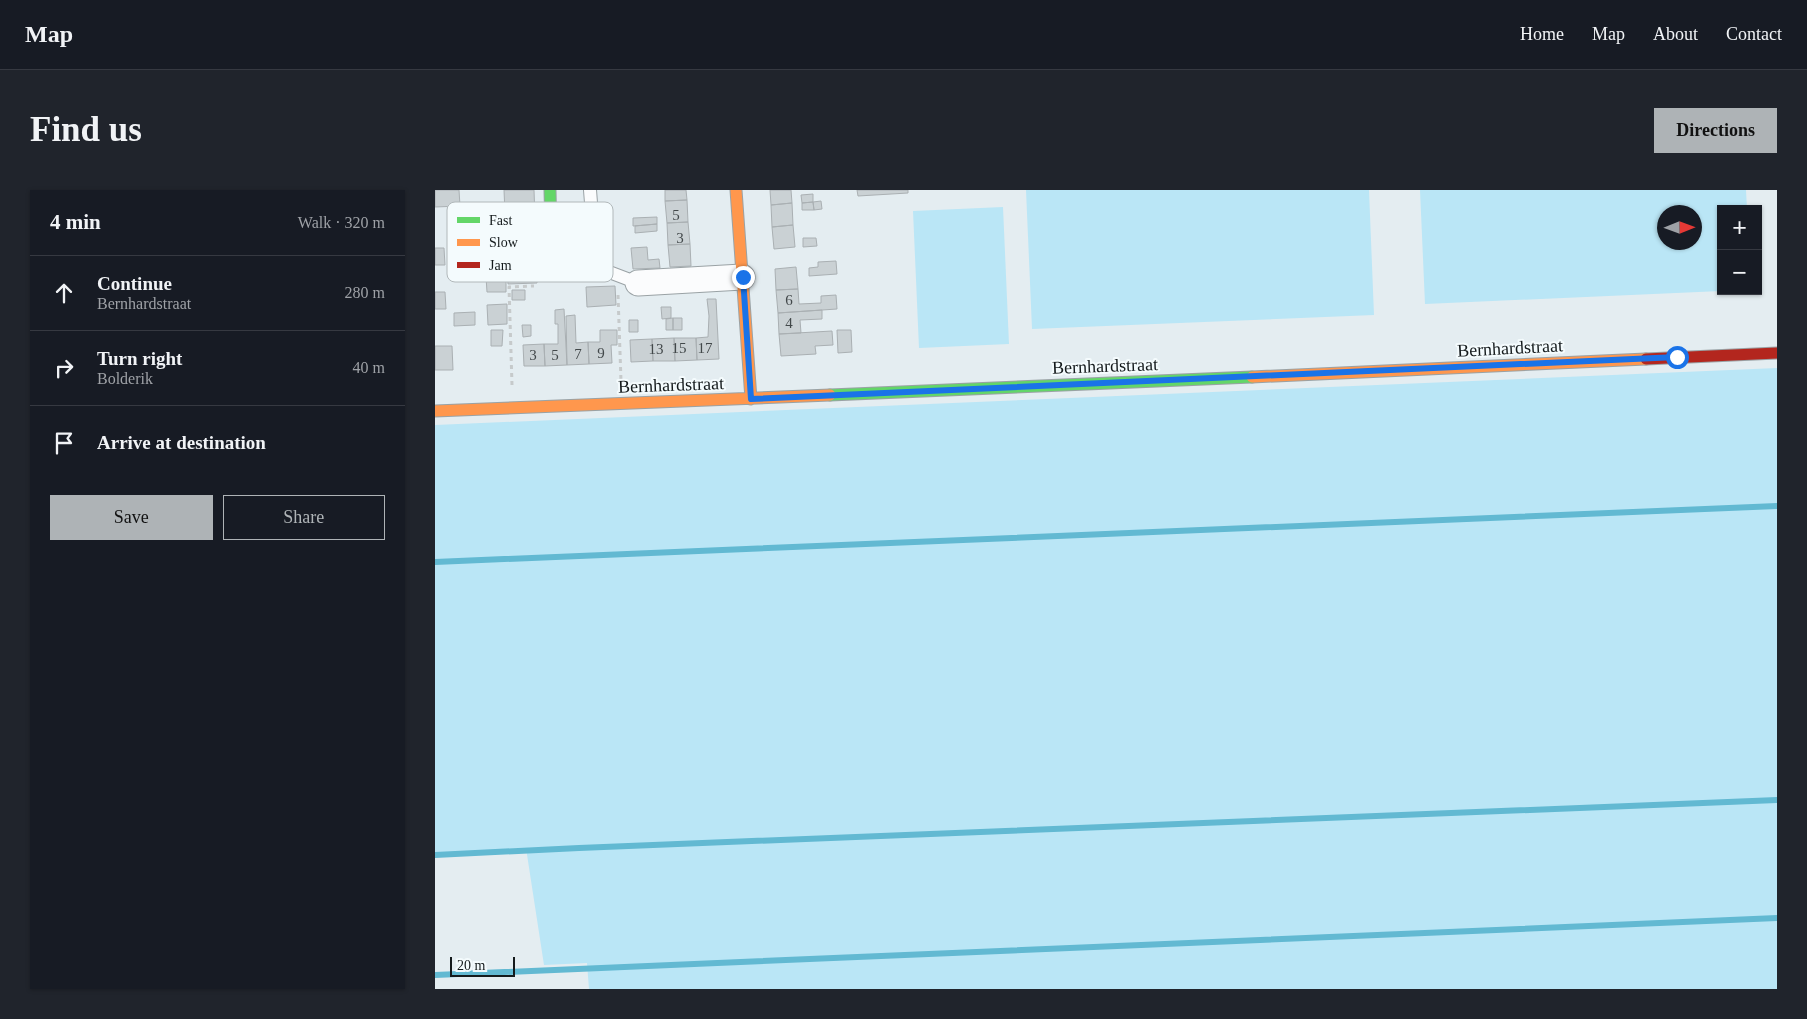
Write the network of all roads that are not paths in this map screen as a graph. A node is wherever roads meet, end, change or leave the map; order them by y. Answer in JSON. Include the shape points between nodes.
{"nodes":[{"id":1,"x":737,"y":190,"type":"edge"},
{"id":2,"x":613,"y":273,"type":"edge"},
{"id":3,"x":743,"y":277,"type":"junction"},
{"id":4,"x":628,"y":279,"type":"joint"},
{"id":5,"x":1777,"y":353,"type":"edge"},
{"id":6,"x":751,"y":399,"type":"junction"},
{"id":7,"x":435,"y":411,"type":"edge"}],
"edges":[{"from":1,"to":3,"type":"street"},
{"from":2,"to":4,"type":"lane"},
{"from":3,"to":4,"type":"street"},
{"from":3,"to":6,"type":"street"},
{"from":5,"to":6,"type":"street","name":"Bernhardstraat"},
{"from":6,"to":7,"type":"street","name":"Bernhardstraat"}]}
